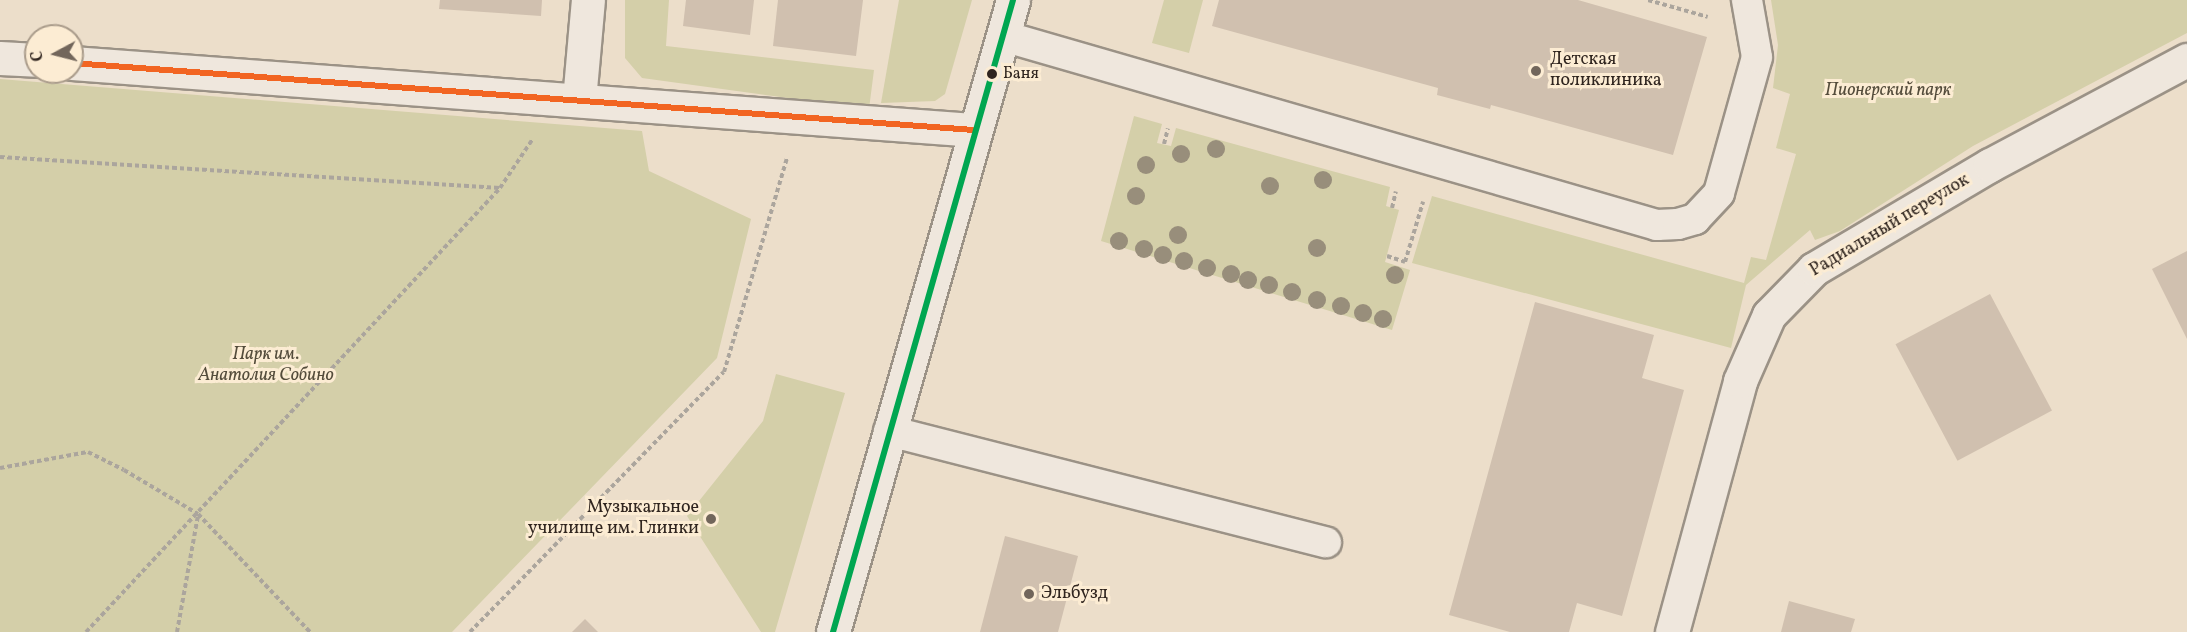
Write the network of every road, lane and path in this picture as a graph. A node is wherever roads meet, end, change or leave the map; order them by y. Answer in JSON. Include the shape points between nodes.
{"nodes":[{"id":1,"x":588,"y":0,"type":"edge"},
{"id":2,"x":1013,"y":0,"type":"edge"},
{"id":3,"x":1648,"y":0,"type":"edge"},
{"id":4,"x":1747,"y":0,"type":"edge"},
{"id":5,"x":1713,"y":18,"type":"dead end"},
{"id":6,"x":1003,"y":36,"type":"junction"},
{"id":7,"x":0,"y":58,"type":"edge"},
{"id":8,"x":24,"y":59,"type":"edge"},
{"id":9,"x":2187,"y":60,"type":"edge"},
{"id":10,"x":84,"y":64,"type":"edge"},
{"id":11,"x":564,"y":98,"type":"junction"},
{"id":12,"x":798,"y":117,"type":"junction"},
{"id":13,"x":1171,"y":117,"type":"dead end"},
{"id":14,"x":973,"y":130,"type":"junction"},
{"id":15,"x":1164,"y":144,"type":"dead end"},
{"id":16,"x":0,"y":157,"type":"edge"},
{"id":17,"x":500,"y":188,"type":"junction"},
{"id":18,"x":1430,"y":204,"type":"dead end"},
{"id":19,"x":1387,"y":256,"type":"dead end"},
{"id":20,"x":889,"y":431,"type":"junction"},
{"id":21,"x":0,"y":468,"type":"edge"},
{"id":22,"x":198,"y":514,"type":"junction"},
{"id":23,"x":1326,"y":542,"type":"dead end"},
{"id":24,"x":86,"y":632,"type":"edge"},
{"id":25,"x":177,"y":632,"type":"edge"},
{"id":26,"x":310,"y":632,"type":"edge"},
{"id":27,"x":470,"y":632,"type":"edge"},
{"id":28,"x":833,"y":632,"type":"edge"},
{"id":29,"x":1671,"y":632,"type":"edge"}],
"edges":[{"from":1,"to":11,"type":"street"},
{"from":2,"to":6,"type":"street"},
{"from":3,"to":5,"type":"path"},
{"from":4,"to":6,"type":"lane","via":[[1757,57],[1719,193],[1695,219],[1678,224],[1657,225]]},
{"from":6,"to":14,"type":"street"},
{"from":7,"to":8,"type":"street"},
{"from":9,"to":29,"type":"street","name":"Радиальный переулок","via":[[1990,165],[1814,269],[1769,315],[1740,381]]},
{"from":10,"to":11,"type":"street"},
{"from":11,"to":12,"type":"street"},
{"from":11,"to":17,"type":"path"},
{"from":12,"to":14,"type":"street"},
{"from":12,"to":27,"type":"path","via":[[724,372]]},
{"from":13,"to":15,"type":"path"},
{"from":14,"to":20,"type":"street"},
{"from":16,"to":17,"type":"path"},
{"from":17,"to":22,"type":"path"},
{"from":18,"to":19,"type":"path","via":[[1422,202],[1405,262]]},
{"from":20,"to":23,"type":"lane"},
{"from":20,"to":28,"type":"street"},
{"from":21,"to":22,"type":"path","via":[[88,452]]},
{"from":22,"to":24,"type":"path"},
{"from":22,"to":25,"type":"path"},
{"from":22,"to":26,"type":"path"}]}
